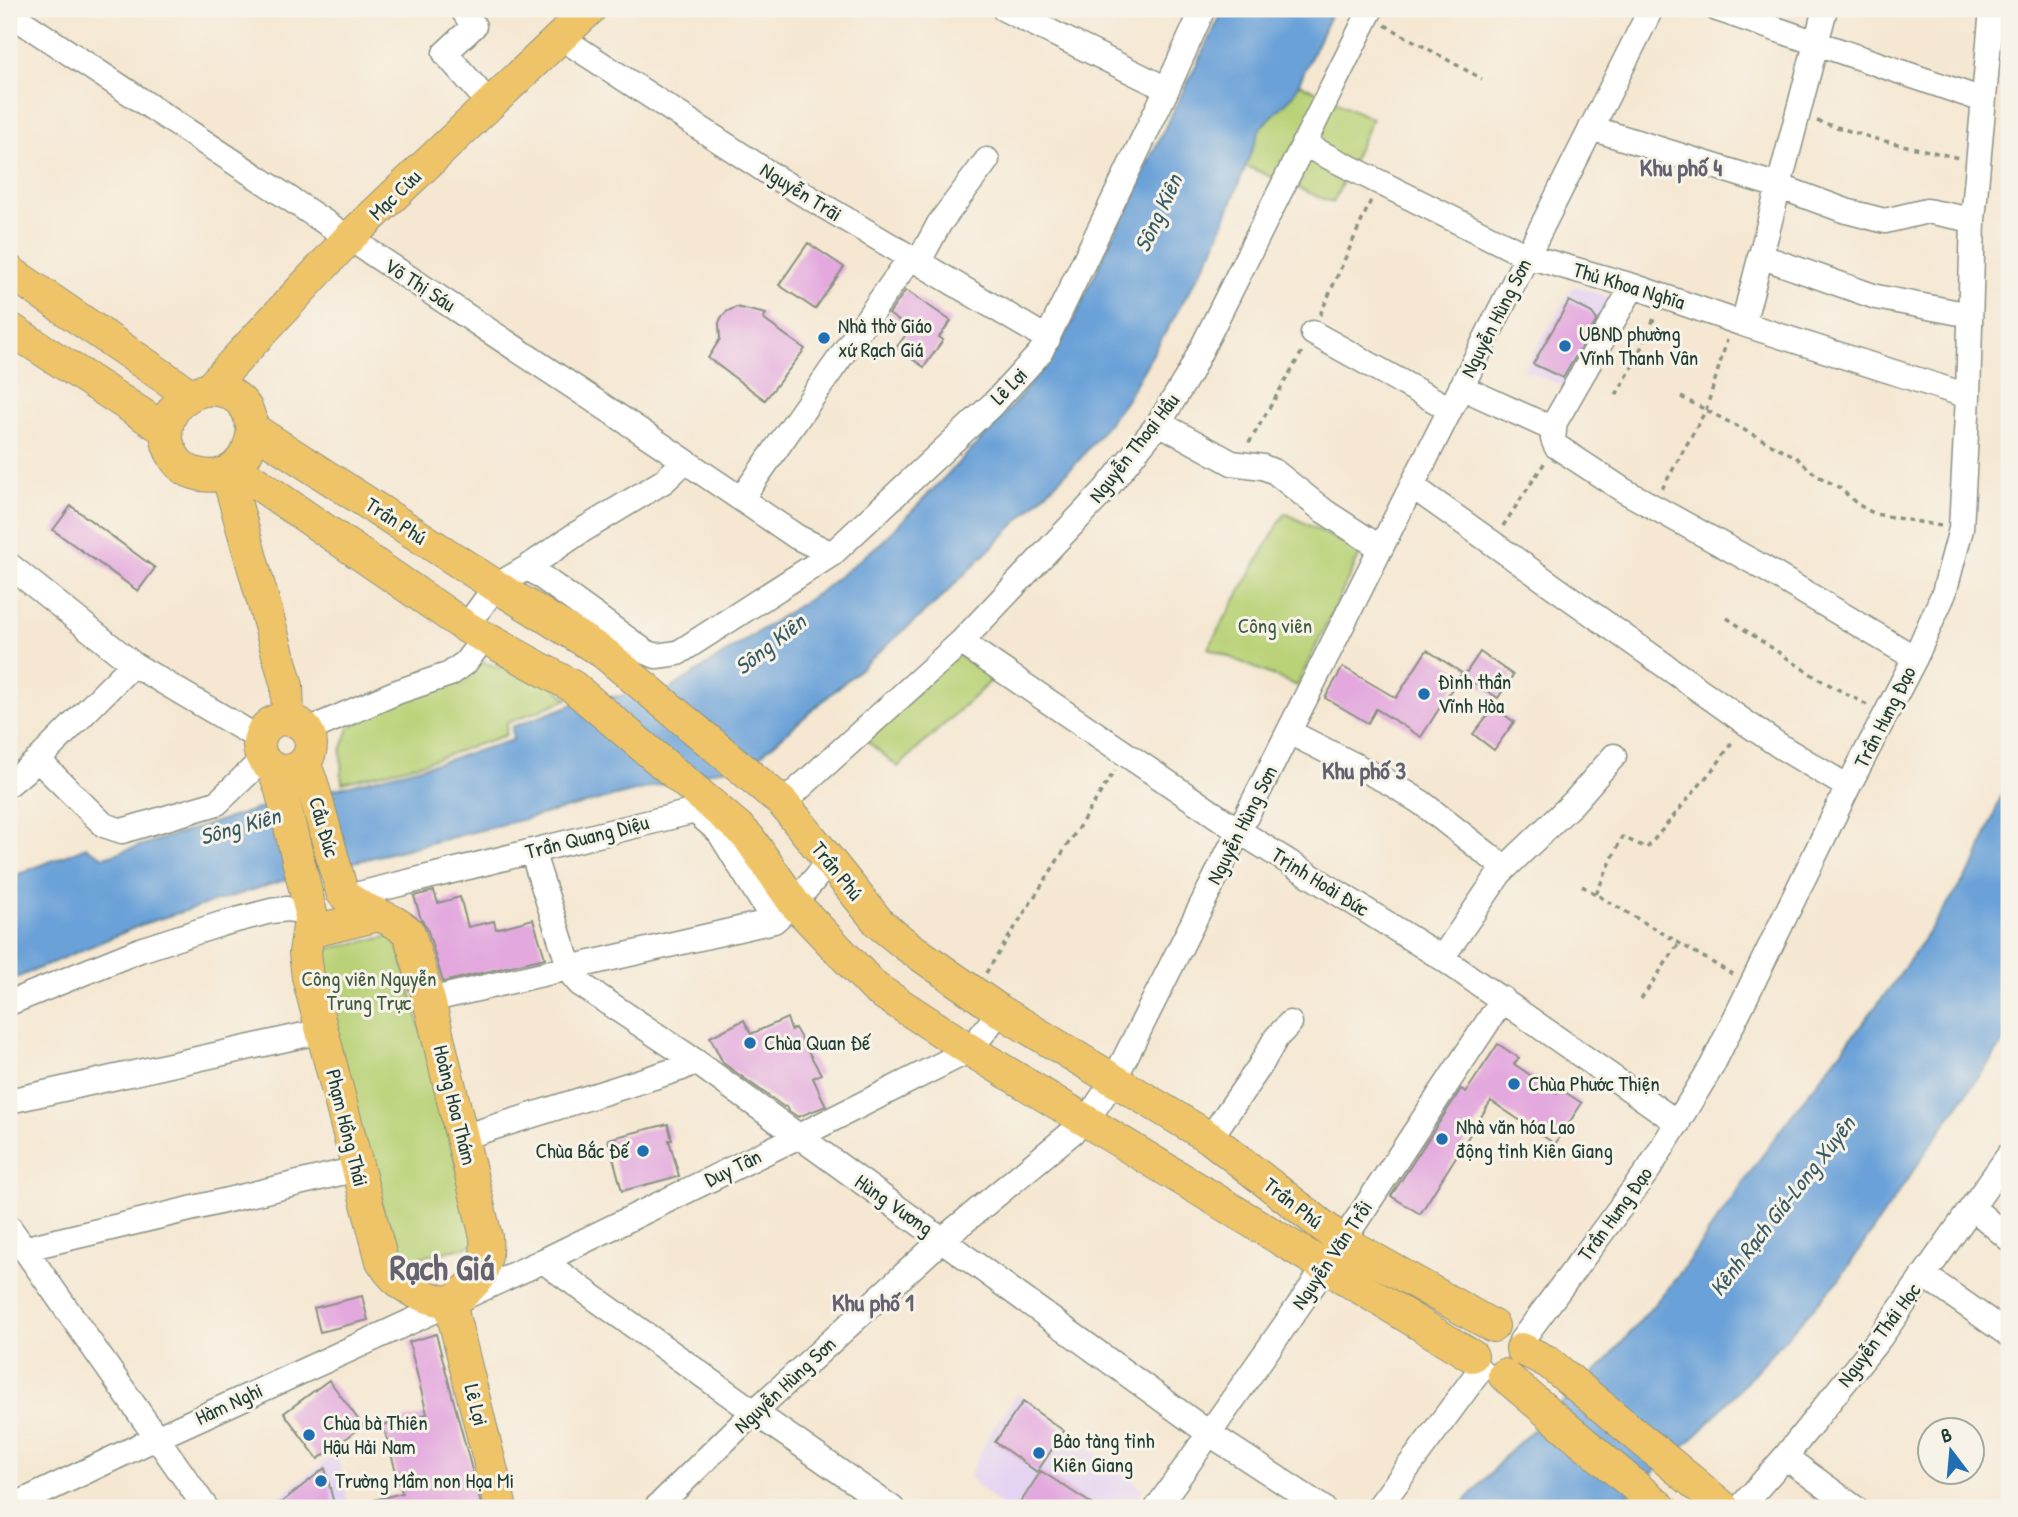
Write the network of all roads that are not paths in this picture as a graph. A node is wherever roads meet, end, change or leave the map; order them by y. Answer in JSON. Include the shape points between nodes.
{"nodes":[{"id":1,"x":463,"y":9,"type":"edge"},
{"id":2,"x":590,"y":9,"type":"edge"},
{"id":3,"x":1004,"y":9,"type":"edge"},
{"id":4,"x":1203,"y":9,"type":"edge"},
{"id":5,"x":1651,"y":9,"type":"edge"},
{"id":6,"x":1717,"y":9,"type":"edge"},
{"id":7,"x":1825,"y":9,"type":"edge"},
{"id":8,"x":1992,"y":9,"type":"edge"},
{"id":9,"x":1369,"y":12,"type":"edge"},
{"id":10,"x":9,"y":13,"type":"edge"},
{"id":11,"x":560,"y":37,"type":"junction"},
{"id":12,"x":1814,"y":43,"type":"junction"},
{"id":13,"x":1167,"y":89,"type":"junction"},
{"id":14,"x":1983,"y":100,"type":"junction"},
{"id":15,"x":490,"y":104,"type":"junction"},
{"id":16,"x":1591,"y":128,"type":"junction"},
{"id":17,"x":1303,"y":144,"type":"junction"},
{"id":18,"x":987,"y":160,"type":"dead end"},
{"id":19,"x":1778,"y":186,"type":"junction"},
{"id":20,"x":1973,"y":220,"type":"junction"},
{"id":21,"x":349,"y":238,"type":"junction"},
{"id":22,"x":1527,"y":256,"type":"junction"},
{"id":23,"x":1760,"y":256,"type":"junction"},
{"id":24,"x":914,"y":260,"type":"junction"},
{"id":25,"x":9,"y":271,"type":"edge"},
{"id":26,"x":1633,"y":286,"type":"junction"},
{"id":27,"x":1970,"y":315,"type":"junction"},
{"id":28,"x":1738,"y":322,"type":"junction"},
{"id":29,"x":9,"y":328,"type":"edge"},
{"id":30,"x":1313,"y":333,"type":"dead end"},
{"id":31,"x":1048,"y":339,"type":"junction"},
{"id":32,"x":1461,"y":387,"type":"junction"},
{"id":33,"x":199,"y":391,"type":"junction"},
{"id":34,"x":1968,"y":396,"type":"junction"},
{"id":35,"x":1450,"y":410,"type":"junction"},
{"id":36,"x":1159,"y":423,"type":"junction"},
{"id":37,"x":253,"y":429,"type":"junction"},
{"id":38,"x":166,"y":430,"type":"junction"},
{"id":39,"x":1555,"y":438,"type":"junction"},
{"id":40,"x":685,"y":461,"type":"junction"},
{"id":41,"x":231,"y":470,"type":"junction"},
{"id":42,"x":1412,"y":486,"type":"junction"},
{"id":43,"x":741,"y":499,"type":"junction"},
{"id":44,"x":1379,"y":547,"type":"junction"},
{"id":45,"x":832,"y":554,"type":"junction"},
{"id":46,"x":9,"y":565,"type":"edge"},
{"id":47,"x":528,"y":567,"type":"junction"},
{"id":48,"x":496,"y":586,"type":"junction"},
{"id":49,"x":476,"y":632,"type":"junction"},
{"id":50,"x":961,"y":642,"type":"junction"},
{"id":51,"x":1915,"y":659,"type":"junction"},
{"id":52,"x":133,"y":664,"type":"junction"},
{"id":53,"x":297,"y":725,"type":"junction"},
{"id":54,"x":1289,"y":732,"type":"junction"},
{"id":55,"x":1614,"y":756,"type":"dead end"},
{"id":56,"x":37,"y":760,"type":"junction"},
{"id":57,"x":269,"y":764,"type":"junction"},
{"id":58,"x":308,"y":773,"type":"junction"},
{"id":59,"x":9,"y":784,"type":"edge"},
{"id":60,"x":1848,"y":787,"type":"junction"},
{"id":61,"x":774,"y":795,"type":"junction"},
{"id":62,"x":1239,"y":831,"type":"junction"},
{"id":63,"x":533,"y":850,"type":"junction"},
{"id":64,"x":829,"y":862,"type":"junction"},
{"id":65,"x":1505,"y":867,"type":"junction"},
{"id":66,"x":344,"y":894,"type":"junction"},
{"id":67,"x":784,"y":912,"type":"junction"},
{"id":68,"x":379,"y":915,"type":"junction"},
{"id":69,"x":310,"y":922,"type":"junction"},
{"id":70,"x":1442,"y":958,"type":"junction"},
{"id":71,"x":569,"y":966,"type":"junction"},
{"id":72,"x":1503,"y":999,"type":"junction"},
{"id":73,"x":429,"y":1000,"type":"junction"},
{"id":74,"x":9,"y":1003,"type":"edge"},
{"id":75,"x":1000,"y":1011,"type":"junction"},
{"id":76,"x":1290,"y":1024,"type":"dead end"},
{"id":77,"x":322,"y":1031,"type":"junction"},
{"id":78,"x":970,"y":1050,"type":"junction"},
{"id":79,"x":695,"y":1061,"type":"junction"},
{"id":80,"x":1114,"y":1080,"type":"junction"},
{"id":81,"x":9,"y":1101,"type":"edge"},
{"id":82,"x":1086,"y":1121,"type":"junction"},
{"id":83,"x":1678,"y":1123,"type":"junction"},
{"id":84,"x":463,"y":1137,"type":"junction"},
{"id":85,"x":797,"y":1137,"type":"junction"},
{"id":86,"x":1210,"y":1139,"type":"junction"},
{"id":87,"x":2009,"y":1155,"type":"edge"},
{"id":88,"x":357,"y":1169,"type":"junction"},
{"id":89,"x":1972,"y":1207,"type":"junction"},
{"id":90,"x":9,"y":1227,"type":"edge"},
{"id":91,"x":943,"y":1239,"type":"junction"},
{"id":92,"x":2009,"y":1239,"type":"edge"},
{"id":93,"x":1342,"y":1241,"type":"junction"},
{"id":94,"x":23,"y":1249,"type":"junction"},
{"id":95,"x":543,"y":1261,"type":"junction"},
{"id":96,"x":1325,"y":1268,"type":"junction"},
{"id":97,"x":1924,"y":1275,"type":"junction"},
{"id":98,"x":450,"y":1303,"type":"junction"},
{"id":99,"x":1493,"y":1326,"type":"junction"},
{"id":100,"x":2009,"y":1335,"type":"edge"},
{"id":101,"x":1530,"y":1351,"type":"junction"},
{"id":102,"x":1494,"y":1372,"type":"junction"},
{"id":103,"x":754,"y":1412,"type":"junction"},
{"id":104,"x":1210,"y":1434,"type":"junction"},
{"id":105,"x":156,"y":1438,"type":"junction"},
{"id":106,"x":1785,"y":1457,"type":"junction"},
{"id":107,"x":1723,"y":1504,"type":"edge"},
{"id":108,"x":9,"y":1508,"type":"edge"},
{"id":109,"x":206,"y":1508,"type":"edge"},
{"id":110,"x":501,"y":1508,"type":"edge"},
{"id":111,"x":656,"y":1508,"type":"edge"},
{"id":112,"x":892,"y":1508,"type":"edge"},
{"id":113,"x":1157,"y":1508,"type":"edge"},
{"id":114,"x":1323,"y":1508,"type":"edge"},
{"id":115,"x":1378,"y":1508,"type":"edge"},
{"id":116,"x":1660,"y":1508,"type":"edge"},
{"id":117,"x":1855,"y":1508,"type":"edge"}],
"edges":[{"from":1,"to":15,"type":"street","via":[[474,26],[445,53]]},
{"from":2,"to":11,"type":"main road","name":"Mạc Cửu"},
{"from":3,"to":13,"type":"street"},
{"from":4,"to":13,"type":"street","name":"Lê Lợi"},
{"from":5,"to":16,"type":"street","name":"Nguyễn Hùng Sơn"},
{"from":6,"to":12,"type":"street"},
{"from":7,"to":12,"type":"street"},
{"from":8,"to":14,"type":"street","name":"Trần Hưng Đạo"},
{"from":9,"to":17,"type":"street","name":"Nguyễn Thoại Hầu"},
{"from":10,"to":21,"type":"street","name":"Võ Thị Sáu"},
{"from":11,"to":15,"type":"main road","name":"Mạc Cửu"},
{"from":11,"to":24,"type":"street","name":"Nguyễn Trãi","via":[[778,179]]},
{"from":12,"to":14,"type":"street"},
{"from":12,"to":19,"type":"street"},
{"from":13,"to":31,"type":"street","name":"Lê Lợi"},
{"from":14,"to":20,"type":"street","name":"Trần Hưng Đạo"},
{"from":15,"to":21,"type":"main road","name":"Mạc Cửu"},
{"from":16,"to":19,"type":"street"},
{"from":16,"to":22,"type":"street","name":"Nguyễn Hùng Sơn"},
{"from":17,"to":22,"type":"street","name":"Thủ Khoa Nghĩa"},
{"from":17,"to":36,"type":"street","name":"Nguyễn Thoại Hầu","via":[[1189,374]]},
{"from":18,"to":24,"type":"street"},
{"from":19,"to":20,"type":"street","via":[[1885,221],[1927,211]]},
{"from":19,"to":23,"type":"street"},
{"from":20,"to":27,"type":"street","name":"Trần Hưng Đạo"},
{"from":21,"to":33,"type":"main road","name":"Mạc Cửu"},
{"from":21,"to":40,"type":"street","name":"Võ Thị Sáu"},
{"from":22,"to":26,"type":"street","name":"Thủ Khoa Nghĩa"},
{"from":22,"to":32,"type":"street","name":"Nguyễn Hùng Sơn"},
{"from":23,"to":27,"type":"street","via":[[1876,297]]},
{"from":23,"to":28,"type":"street"},
{"from":24,"to":31,"type":"street","name":"Nguyễn Trãi"},
{"from":24,"to":43,"type":"street"},
{"from":25,"to":33,"type":"main road","name":"Trần Phú"},
{"from":26,"to":28,"type":"street","name":"Thủ Khoa Nghĩa"},
{"from":26,"to":39,"type":"street","via":[[1555,422]]},
{"from":27,"to":34,"type":"street","name":"Trần Hưng Đạo"},
{"from":28,"to":34,"type":"street","name":"Thủ Khoa Nghĩa"},
{"from":29,"to":38,"type":"main road"},
{"from":30,"to":35,"type":"street"},
{"from":31,"to":45,"type":"street","name":"Lê Lợi","via":[[995,402]]},
{"from":32,"to":35,"type":"street","name":"Nguyễn Hùng Sơn"},
{"from":32,"to":39,"type":"street"},
{"from":33,"to":37,"type":"main road","name":"Trần Phú","via":[[230,394],[246,408]]},
{"from":33,"to":38,"type":"main road","via":[[173,409]]},
{"from":34,"to":51,"type":"street","name":"Trần Hưng Đạo","via":[[1961,529],[1944,593]]},
{"from":35,"to":42,"type":"street","name":"Nguyễn Hùng Sơn"},
{"from":36,"to":44,"type":"street","via":[[1232,463],[1275,472],[1324,512]]},
{"from":36,"to":50,"type":"street","name":"Nguyễn Thoại Hầu","via":[[1105,490]]},
{"from":37,"to":41,"type":"main road","via":[[245,457]]},
{"from":37,"to":48,"type":"main road","name":"Trần Phú"},
{"from":38,"to":41,"type":"main road","via":[[168,448],[177,463],[192,473],[209,476]]},
{"from":39,"to":51,"type":"street","via":[[1576,461]]},
{"from":40,"to":43,"type":"street","name":"Võ Thị Sáu"},
{"from":40,"to":47,"type":"street","via":[[664,481]]},
{"from":41,"to":49,"type":"main road","name":"Trần Phú"},
{"from":41,"to":53,"type":"main road"},
{"from":42,"to":44,"type":"street","name":"Nguyễn Hùng Sơn"},
{"from":42,"to":60,"type":"street","via":[[1746,723]]},
{"from":43,"to":45,"type":"street","name":"Võ Thị Sáu","via":[[797,537]]},
{"from":44,"to":54,"type":"street","name":"Nguyễn Hùng Sơn"},
{"from":45,"to":47,"type":"street","name":"Lê Lợi","via":[[678,653],[656,656]]},
{"from":46,"to":52,"type":"street"},
{"from":47,"to":48,"type":"street"},
{"from":48,"to":49,"type":"street"},
{"from":48,"to":61,"type":"main road","name":"Trần Phú","via":[[604,653]]},
{"from":49,"to":53,"type":"street","via":[[465,663],[450,674]]},
{"from":49,"to":67,"type":"main road","name":"Trần Phú","via":[[572,686],[739,828],[749,838]]},
{"from":50,"to":61,"type":"street","name":"Nguyễn Thoại Hầu"},
{"from":50,"to":62,"type":"street","name":"Trịnh Hoài Đức"},
{"from":51,"to":60,"type":"street","name":"Trần Hưng Đạo"},
{"from":52,"to":56,"type":"street"},
{"from":52,"to":57,"type":"street"},
{"from":53,"to":57,"type":"main road","via":[[281,720],[267,726]]},
{"from":53,"to":58,"type":"main road","name":"Cầu Đúc","via":[[311,744]]},
{"from":54,"to":62,"type":"street","name":"Nguyễn Hùng Sơn"},
{"from":54,"to":65,"type":"street","via":[[1402,790]]},
{"from":55,"to":65,"type":"street","via":[[1574,802]]},
{"from":56,"to":57,"type":"street","via":[[104,825],[122,831],[217,803]]},
{"from":56,"to":59,"type":"street"},
{"from":57,"to":58,"type":"main road","via":[[286,771],[299,767]]},
{"from":57,"to":69,"type":"main road","name":"Cầu Đúc"},
{"from":58,"to":66,"type":"main road","name":"Cầu Đúc"},
{"from":60,"to":83,"type":"street","name":"Trần Hưng Đạo","via":[[1752,987]]},
{"from":61,"to":64,"type":"main road","name":"Trần Phú"},
{"from":62,"to":70,"type":"street","name":"Trịnh Hoài Đức"},
{"from":62,"to":80,"type":"street","name":"Nguyễn Hùng Sơn"},
{"from":63,"to":66,"type":"street","name":"Trần Quang Diệu"},
{"from":63,"to":67,"type":"street","name":"Trần Quang Diệu","via":[[695,811],[719,832]]},
{"from":63,"to":71,"type":"street","name":"Hùng Vương"},
{"from":64,"to":67,"type":"street"},
{"from":64,"to":75,"type":"main road","name":"Trần Phú","via":[[880,924]]},
{"from":65,"to":70,"type":"street"},
{"from":66,"to":68,"type":"main road","name":"Hoàng Hoa Thám"},
{"from":67,"to":71,"type":"street"},
{"from":67,"to":78,"type":"main road","name":"Trần Phú","via":[[875,988]]},
{"from":68,"to":69,"type":"main road"},
{"from":68,"to":73,"type":"main road","name":"Hoàng Hoa Thám","via":[[409,933]]},
{"from":69,"to":74,"type":"street","via":[[287,909],[221,924],[140,950]]},
{"from":69,"to":77,"type":"main road","name":"Phạm Hồng Thái","via":[[305,964]]},
{"from":70,"to":72,"type":"street","name":"Trịnh Hoài Đức"},
{"from":71,"to":73,"type":"street"},
{"from":71,"to":79,"type":"street","name":"Hùng Vương","via":[[580,984]]},
{"from":72,"to":83,"type":"street","name":"Trịnh Hoài Đức"},
{"from":72,"to":93,"type":"street","name":"Nguyễn Văn Trỗi"},
{"from":73,"to":84,"type":"main road","name":"Hoàng Hoa Thám"},
{"from":75,"to":78,"type":"street","name":"Duy Tân"},
{"from":75,"to":80,"type":"main road","name":"Trần Phú"},
{"from":76,"to":86,"type":"street"},
{"from":77,"to":81,"type":"street"},
{"from":77,"to":88,"type":"main road","name":"Phạm Hồng Thái"},
{"from":78,"to":82,"type":"main road","name":"Trần Phú"},
{"from":78,"to":85,"type":"street","name":"Duy Tân"},
{"from":79,"to":84,"type":"street"},
{"from":79,"to":85,"type":"street","name":"Hùng Vương"},
{"from":80,"to":82,"type":"street","name":"Nguyễn Hùng Sơn"},
{"from":80,"to":86,"type":"main road","name":"Trần Phú"},
{"from":82,"to":91,"type":"street","name":"Nguyễn Hùng Sơn"},
{"from":82,"to":96,"type":"main road","name":"Trần Phú"},
{"from":83,"to":101,"type":"street","name":"Trần Hưng Đạo"},
{"from":84,"to":98,"type":"main road","name":"Hoàng Hoa Thám","via":[[487,1253],[479,1278]]},
{"from":85,"to":91,"type":"street","name":"Hùng Vương"},
{"from":85,"to":95,"type":"street","name":"Duy Tân"},
{"from":86,"to":93,"type":"main road","name":"Trần Phú"},
{"from":87,"to":89,"type":"street","name":"Nguyễn Thái Học"},
{"from":88,"to":94,"type":"street"},
{"from":88,"to":98,"type":"main road","name":"Phạm Hồng Thái","via":[[382,1261],[392,1277],[411,1290]]},
{"from":89,"to":92,"type":"street"},
{"from":89,"to":97,"type":"street","name":"Nguyễn Thái Học"},
{"from":90,"to":94,"type":"street"},
{"from":91,"to":103,"type":"street","name":"Nguyễn Hùng Sơn"},
{"from":91,"to":104,"type":"street","name":"Hùng Vương"},
{"from":93,"to":96,"type":"street","name":"Nguyễn Văn Trỗi"},
{"from":93,"to":99,"type":"main road","name":"Trần Phú"},
{"from":94,"to":105,"type":"street"},
{"from":95,"to":98,"type":"street","name":"Duy Tân"},
{"from":95,"to":103,"type":"street"},
{"from":96,"to":102,"type":"main road","name":"Trần Phú"},
{"from":96,"to":104,"type":"street","name":"Nguyễn Văn Trỗi"},
{"from":97,"to":100,"type":"street"},
{"from":97,"to":106,"type":"street","name":"Nguyễn Thái Học"},
{"from":98,"to":105,"type":"street","name":"Hàm Nghi"},
{"from":98,"to":110,"type":"main road","name":"Lê Lợi"},
{"from":99,"to":101,"type":"main road","via":[[1509,1328]]},
{"from":99,"to":102,"type":"main road","via":[[1474,1340]]},
{"from":101,"to":102,"type":"main road","via":[[1518,1365]]},
{"from":101,"to":107,"type":"main road"},
{"from":102,"to":115,"type":"street"},
{"from":102,"to":116,"type":"main road","name":"Trần Phú"},
{"from":103,"to":111,"type":"street","name":"Nguyễn Hùng Sơn"},
{"from":103,"to":112,"type":"street"},
{"from":104,"to":113,"type":"street","name":"Nguyễn Văn Trỗi"},
{"from":104,"to":114,"type":"street","name":"Hùng Vương"},
{"from":105,"to":108,"type":"street","name":"Hàm Nghi"},
{"from":105,"to":109,"type":"street"},
{"from":106,"to":107,"type":"street","name":"Nguyễn Thái Học"},
{"from":106,"to":117,"type":"street"}]}
